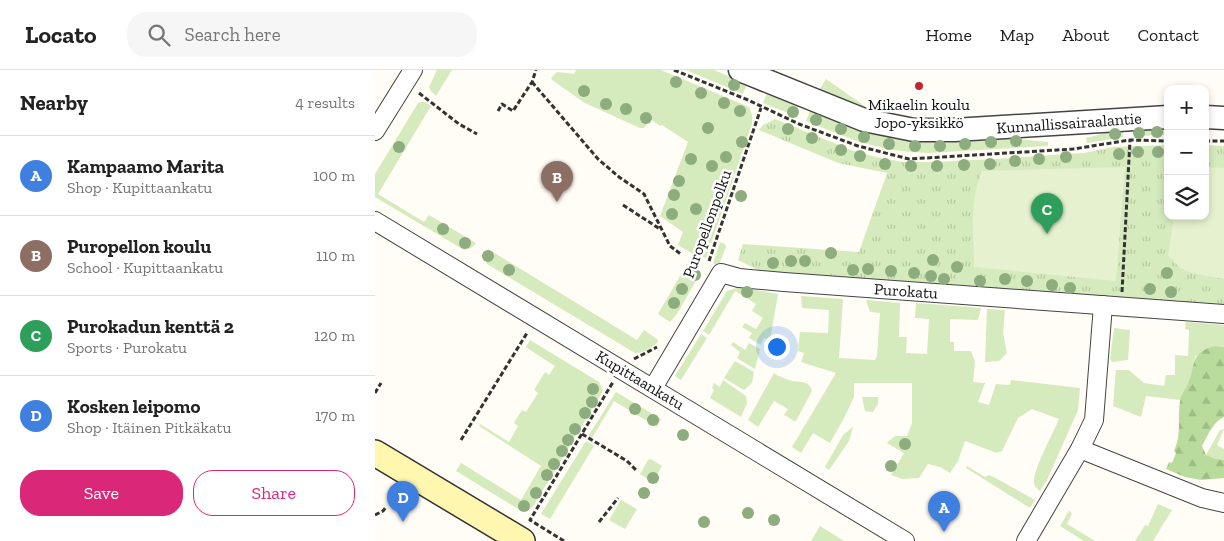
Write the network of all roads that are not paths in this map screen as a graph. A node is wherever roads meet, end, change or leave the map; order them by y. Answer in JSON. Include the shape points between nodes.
{"nodes":[{"id":1,"x":740,"y":70,"type":"edge"},
{"id":2,"x":407,"y":72,"type":"edge"},
{"id":3,"x":782,"y":78,"type":"edge"},
{"id":4,"x":1164,"y":117,"type":"edge"},
{"id":5,"x":1209,"y":117,"type":"edge"},
{"id":6,"x":1224,"y":118,"type":"edge"},
{"id":7,"x":375,"y":131,"type":"edge"},
{"id":8,"x":375,"y":221,"type":"edge"},
{"id":9,"x":1103,"y":305,"type":"junction"},
{"id":10,"x":1224,"y":314,"type":"edge"},
{"id":11,"x":653,"y":388,"type":"junction"},
{"id":12,"x":1080,"y":449,"type":"junction"},
{"id":13,"x":375,"y":452,"type":"edge"},
{"id":14,"x":1201,"y":498,"type":"junction"},
{"id":15,"x":1224,"y":503,"type":"edge"},
{"id":16,"x":1224,"y":516,"type":"edge"},
{"id":17,"x":526,"y":530,"type":"edge"},
{"id":18,"x":905,"y":541,"type":"edge"},
{"id":19,"x":1026,"y":541,"type":"edge"}],
"edges":[{"from":1,"to":3,"type":"street","name":"Kunnallissairaalantie"},
{"from":2,"to":7,"type":"street"},
{"from":3,"to":4,"type":"street","name":"Kunnallissairaalantie","via":[[864,120],[914,130]]},
{"from":5,"to":6,"type":"street"},
{"from":8,"to":11,"type":"street","name":"Kupittaankatu"},
{"from":9,"to":10,"type":"street","name":"Purokatu"},
{"from":9,"to":11,"type":"street","name":"Purokatu","via":[[784,282],[721,273]]},
{"from":9,"to":12,"type":"street","via":[[1094,420]]},
{"from":11,"to":18,"type":"street","name":"Kupittaankatu"},
{"from":12,"to":14,"type":"street"},
{"from":12,"to":19,"type":"street"},
{"from":13,"to":17,"type":"main road"},
{"from":14,"to":15,"type":"street"},
{"from":14,"to":16,"type":"street"}]}
